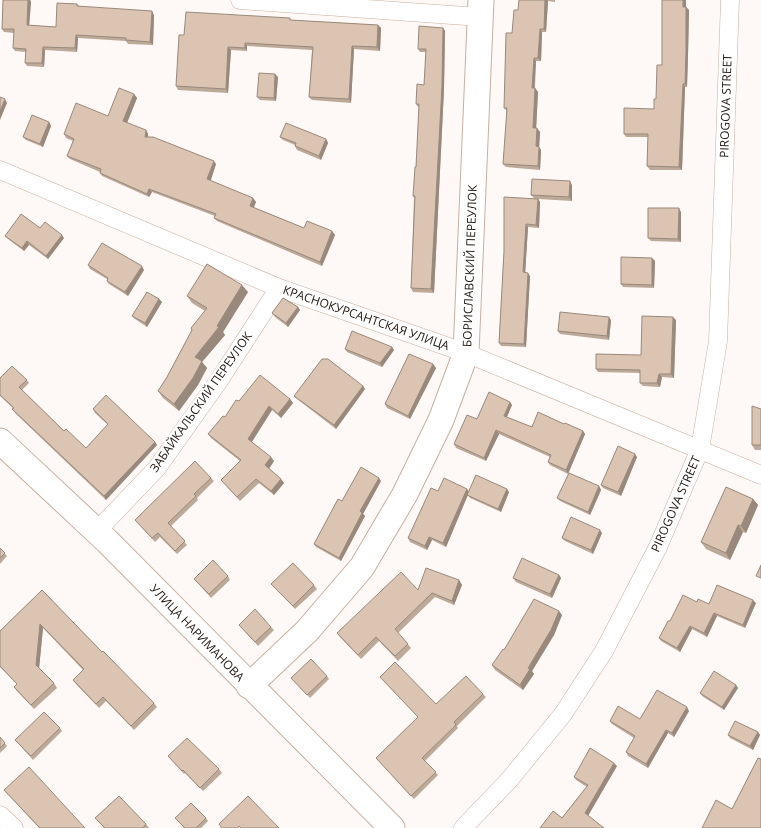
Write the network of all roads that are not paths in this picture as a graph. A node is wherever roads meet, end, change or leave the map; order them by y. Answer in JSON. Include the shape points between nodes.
{"nodes":[{"id":1,"x":240,"y":0,"type":"edge"},
{"id":2,"x":730,"y":0,"type":"edge"},
{"id":3,"x":480,"y":9,"type":"edge"},
{"id":4,"x":0,"y":170,"type":"edge"},
{"id":5,"x":279,"y":288,"type":"junction"},
{"id":6,"x":466,"y":353,"type":"junction"},
{"id":7,"x":0,"y":441,"type":"edge"},
{"id":8,"x":700,"y":449,"type":"junction"},
{"id":9,"x":761,"y":474,"type":"edge"},
{"id":10,"x":96,"y":532,"type":"junction"},
{"id":11,"x":249,"y":686,"type":"junction"},
{"id":12,"x":0,"y":815,"type":"edge"},
{"id":13,"x":14,"y":828,"type":"edge"},
{"id":14,"x":392,"y":828,"type":"edge"},
{"id":15,"x":463,"y":828,"type":"edge"}],
"edges":[{"from":1,"to":3,"type":"street","name":"БОРИСЛАВСКИЙ ПЕРЕУЛОК"},
{"from":2,"to":8,"type":"street","name":"PIROGOVA STREET","via":[[718,341]]},
{"from":3,"to":6,"type":"street","name":"БОРИСЛАВСКИЙ ПЕРЕУЛОК"},
{"from":4,"to":5,"type":"street","name":"КРАСНОКУРСАНТСКАЯ УЛИЦА"},
{"from":5,"to":6,"type":"street","name":"КРАСНОКУРСАНТСКАЯ УЛИЦА"},
{"from":5,"to":10,"type":"street","name":"ЗАБАЙКАЛЬСКИЙ ПЕРЕУЛОК","via":[[157,468]]},
{"from":6,"to":8,"type":"street","name":"КРАСНОКУРСАНТСКАЯ УЛИЦА"},
{"from":6,"to":11,"type":"street","name":"БОРИСЛАВСКИЙ ПЕРЕУЛОК","via":[[441,420],[405,494],[362,567],[307,631]]},
{"from":7,"to":10,"type":"street","name":"УЛИЦА НАРИМАНОВА"},
{"from":8,"to":9,"type":"street","name":"КРАСНОКУРСАНТСКАЯ УЛИЦА"},
{"from":8,"to":15,"type":"street","name":"PIROGOVA STREET","via":[[658,547],[604,651],[563,714],[510,779]]},
{"from":10,"to":11,"type":"street","name":"УЛИЦА НАРИМАНОВА"},
{"from":11,"to":14,"type":"street","name":"УЛИЦА НАРИМАНОВА"},
{"from":12,"to":13,"type":"street"}]}
